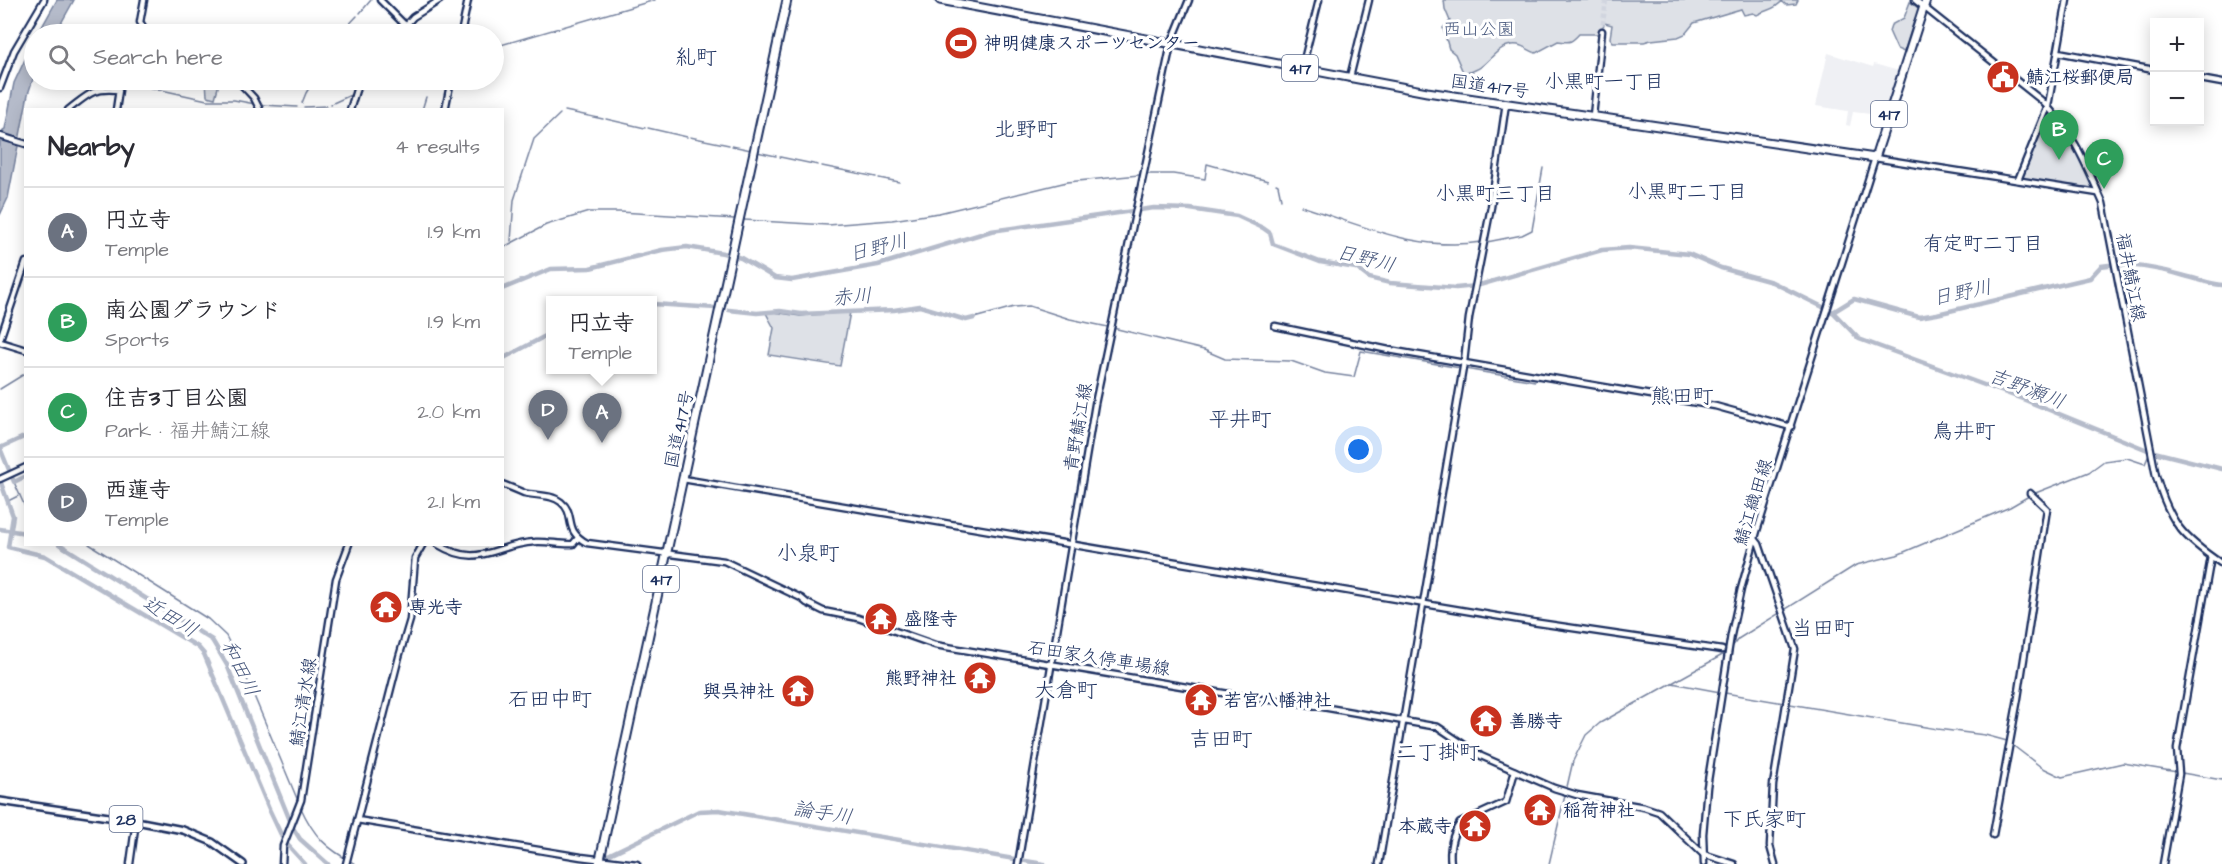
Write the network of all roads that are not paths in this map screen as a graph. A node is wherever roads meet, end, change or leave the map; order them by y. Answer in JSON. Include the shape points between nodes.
{"nodes":[{"id":1,"x":44,"y":0,"type":"edge"},
{"id":2,"x":144,"y":0,"type":"edge"},
{"id":3,"x":380,"y":0,"type":"edge"},
{"id":4,"x":440,"y":0,"type":"edge"},
{"id":5,"x":468,"y":0,"type":"edge"},
{"id":6,"x":787,"y":0,"type":"edge"},
{"id":7,"x":940,"y":0,"type":"edge"},
{"id":8,"x":1189,"y":0,"type":"edge"},
{"id":9,"x":1319,"y":0,"type":"edge"},
{"id":10,"x":1369,"y":0,"type":"edge"},
{"id":11,"x":1915,"y":0,"type":"edge"},
{"id":12,"x":2067,"y":0,"type":"edge"},
{"id":13,"x":1924,"y":3,"type":"edge"},
{"id":14,"x":30,"y":24,"type":"edge"},
{"id":15,"x":141,"y":24,"type":"edge"},
{"id":16,"x":404,"y":24,"type":"edge"},
{"id":17,"x":406,"y":24,"type":"edge"},
{"id":18,"x":463,"y":24,"type":"edge"},
{"id":19,"x":1602,"y":31,"type":"tunnel mouth"},
{"id":20,"x":24,"y":34,"type":"edge"},
{"id":21,"x":1171,"y":44,"type":"junction"},
{"id":22,"x":2058,"y":52,"type":"junction"},
{"id":23,"x":1302,"y":68,"type":"junction"},
{"id":24,"x":2150,"y":69,"type":"edge"},
{"id":25,"x":1350,"y":78,"type":"junction"},
{"id":26,"x":2204,"y":80,"type":"edge"},
{"id":27,"x":2222,"y":83,"type":"edge"},
{"id":28,"x":0,"y":88,"type":"edge"},
{"id":29,"x":96,"y":90,"type":"edge"},
{"id":30,"x":119,"y":90,"type":"edge"},
{"id":31,"x":246,"y":90,"type":"edge"},
{"id":32,"x":356,"y":90,"type":"edge"},
{"id":33,"x":449,"y":90,"type":"edge"},
{"id":34,"x":1506,"y":103,"type":"junction"},
{"id":35,"x":2048,"y":106,"type":"junction"},
{"id":36,"x":75,"y":107,"type":"edge"},
{"id":37,"x":117,"y":108,"type":"edge"},
{"id":38,"x":259,"y":108,"type":"edge"},
{"id":39,"x":351,"y":108,"type":"edge"},
{"id":40,"x":444,"y":108,"type":"edge"},
{"id":41,"x":1593,"y":117,"type":"junction"},
{"id":42,"x":0,"y":136,"type":"edge"},
{"id":43,"x":24,"y":144,"type":"edge"},
{"id":44,"x":1875,"y":158,"type":"junction"},
{"id":45,"x":2018,"y":180,"type":"junction"},
{"id":46,"x":2098,"y":194,"type":"junction"},
{"id":47,"x":24,"y":268,"type":"edge"},
{"id":48,"x":1275,"y":326,"type":"dead end"},
{"id":49,"x":0,"y":340,"type":"edge"},
{"id":50,"x":24,"y":349,"type":"edge"},
{"id":51,"x":1464,"y":362,"type":"junction"},
{"id":52,"x":1791,"y":427,"type":"junction"},
{"id":53,"x":24,"y":467,"type":"edge"},
{"id":54,"x":1,"y":479,"type":"edge"},
{"id":55,"x":683,"y":479,"type":"junction"},
{"id":56,"x":504,"y":485,"type":"edge"},
{"id":57,"x":2030,"y":493,"type":"dead end"},
{"id":58,"x":578,"y":538,"type":"junction"},
{"id":59,"x":1755,"y":539,"type":"junction"},
{"id":60,"x":1071,"y":545,"type":"junction"},
{"id":61,"x":348,"y":546,"type":"edge"},
{"id":62,"x":422,"y":546,"type":"edge"},
{"id":63,"x":441,"y":546,"type":"edge"},
{"id":64,"x":667,"y":553,"type":"junction"},
{"id":65,"x":2211,"y":557,"type":"junction"},
{"id":66,"x":2222,"y":564,"type":"edge"},
{"id":67,"x":1422,"y":603,"type":"junction"},
{"id":68,"x":1722,"y":650,"type":"dead end"},
{"id":69,"x":1051,"y":665,"type":"junction"},
{"id":70,"x":1402,"y":721,"type":"junction"},
{"id":71,"x":1515,"y":771,"type":"junction"},
{"id":72,"x":0,"y":801,"type":"edge"},
{"id":73,"x":357,"y":820,"type":"junction"},
{"id":74,"x":136,"y":821,"type":"junction"},
{"id":75,"x":1993,"y":836,"type":"dead end"},
{"id":76,"x":1703,"y":854,"type":"junction"},
{"id":77,"x":600,"y":861,"type":"edge"},
{"id":78,"x":1019,"y":861,"type":"edge"},
{"id":79,"x":346,"y":863,"type":"edge"},
{"id":80,"x":129,"y":864,"type":"edge"},
{"id":81,"x":243,"y":864,"type":"edge"},
{"id":82,"x":282,"y":864,"type":"edge"},
{"id":83,"x":637,"y":864,"type":"edge"},
{"id":84,"x":1378,"y":864,"type":"edge"},
{"id":85,"x":1451,"y":864,"type":"edge"},
{"id":86,"x":1704,"y":864,"type":"edge"},
{"id":87,"x":1734,"y":864,"type":"edge"},
{"id":88,"x":1775,"y":864,"type":"edge"},
{"id":89,"x":2163,"y":864,"type":"edge"}],
"edges":[{"from":1,"to":14,"type":"street"},
{"from":2,"to":15,"type":"street"},
{"from":3,"to":16,"type":"street"},
{"from":4,"to":17,"type":"street"},
{"from":5,"to":18,"type":"street"},
{"from":6,"to":55,"type":"highway","name":"国道417号","number":"417"},
{"from":7,"to":21,"type":"highway","name":"国道417号","number":"417"},
{"from":8,"to":21,"type":"street","name":"青野鯖江線"},
{"from":9,"to":23,"type":"street"},
{"from":10,"to":25,"type":"street"},
{"from":11,"to":13,"type":"street","name":"福井鯖江線"},
{"from":12,"to":22,"type":"street"},
{"from":13,"to":35,"type":"street","name":"福井鯖江線"},
{"from":13,"to":44,"type":"highway","number":"417"},
{"from":19,"to":41,"type":"street"},
{"from":20,"to":28,"type":"street"},
{"from":21,"to":23,"type":"highway","name":"国道417号","number":"417"},
{"from":21,"to":60,"type":"street","name":"青野鯖江線","via":[[1095,404]]},
{"from":22,"to":24,"type":"street"},
{"from":22,"to":35,"type":"street"},
{"from":23,"to":25,"type":"highway","name":"国道417号","number":"417"},
{"from":25,"to":34,"type":"highway","name":"国道417号","number":"417"},
{"from":26,"to":27,"type":"street"},
{"from":29,"to":36,"type":"street"},
{"from":30,"to":37,"type":"street"},
{"from":31,"to":38,"type":"street"},
{"from":32,"to":39,"type":"street"},
{"from":33,"to":40,"type":"street"},
{"from":34,"to":41,"type":"highway","name":"国道417号","number":"417"},
{"from":34,"to":51,"type":"street"},
{"from":35,"to":45,"type":"street"},
{"from":35,"to":46,"type":"street","name":"福井鯖江線","via":[[2077,146]]},
{"from":41,"to":44,"type":"highway","name":"国道417号","number":"417"},
{"from":42,"to":43,"type":"street"},
{"from":44,"to":45,"type":"street"},
{"from":44,"to":52,"type":"street","name":"鯖江織田線"},
{"from":45,"to":46,"type":"street"},
{"from":46,"to":65,"type":"street","name":"福井鯖江線","via":[[2156,476],[2169,512],[2186,538]]},
{"from":47,"to":49,"type":"street"},
{"from":48,"to":51,"type":"street"},
{"from":49,"to":50,"type":"street"},
{"from":51,"to":52,"type":"street","via":[[1715,406]]},
{"from":51,"to":67,"type":"street"},
{"from":52,"to":59,"type":"street","name":"鯖江織田線"},
{"from":53,"to":54,"type":"street"},
{"from":55,"to":60,"type":"street"},
{"from":55,"to":64,"type":"highway","name":"国道417号","number":"417"},
{"from":56,"to":58,"type":"street","via":[[559,501],[568,511]]},
{"from":57,"to":75,"type":"street","via":[[2047,508]]},
{"from":58,"to":63,"type":"street","via":[[573,544],[536,542],[475,556],[455,554]]},
{"from":58,"to":64,"type":"street","name":"石田家久停車場線","via":[[587,543]]},
{"from":59,"to":76,"type":"street","name":"鯖江織田線","via":[[1736,612],[1722,693],[1707,787]]},
{"from":59,"to":88,"type":"street","via":[[1795,649],[1772,798],[1770,846]]},
{"from":60,"to":67,"type":"street"},
{"from":60,"to":69,"type":"street","name":"青野鯖江線"},
{"from":61,"to":82,"type":"street","name":"鯖江清水線","via":[[336,579],[301,800],[283,848]]},
{"from":62,"to":73,"type":"street","via":[[415,558],[410,625]]},
{"from":64,"to":69,"type":"street","name":"石田家久停車場線","via":[[724,561],[823,611],[858,618],[935,645]]},
{"from":64,"to":77,"type":"highway","name":"国道417号","number":"417"},
{"from":65,"to":66,"type":"street","name":"福井鯖江線"},
{"from":65,"to":89,"type":"street","via":[[2177,749],[2179,773]]},
{"from":67,"to":68,"type":"street"},
{"from":67,"to":70,"type":"street"},
{"from":69,"to":70,"type":"street","name":"石田家久停車場線"},
{"from":69,"to":78,"type":"street","name":"青野鯖江線"},
{"from":70,"to":71,"type":"street","name":"石田家久停車場線","via":[[1438,727],[1480,756]]},
{"from":70,"to":84,"type":"street"},
{"from":71,"to":76,"type":"street","name":"石田家久停車場線","via":[[1567,792],[1659,812]]},
{"from":71,"to":85,"type":"street","via":[[1506,802],[1460,823],[1453,837]]},
{"from":72,"to":74,"type":"main road","number":"28"},
{"from":73,"to":77,"type":"street"},
{"from":73,"to":79,"type":"street"},
{"from":74,"to":80,"type":"street"},
{"from":74,"to":81,"type":"main road","number":"28","via":[[200,836]]},
{"from":76,"to":86,"type":"street","name":"鯖江織田線"},
{"from":76,"to":87,"type":"street","name":"石田家久停車場線"},
{"from":77,"to":83,"type":"street"}]}
